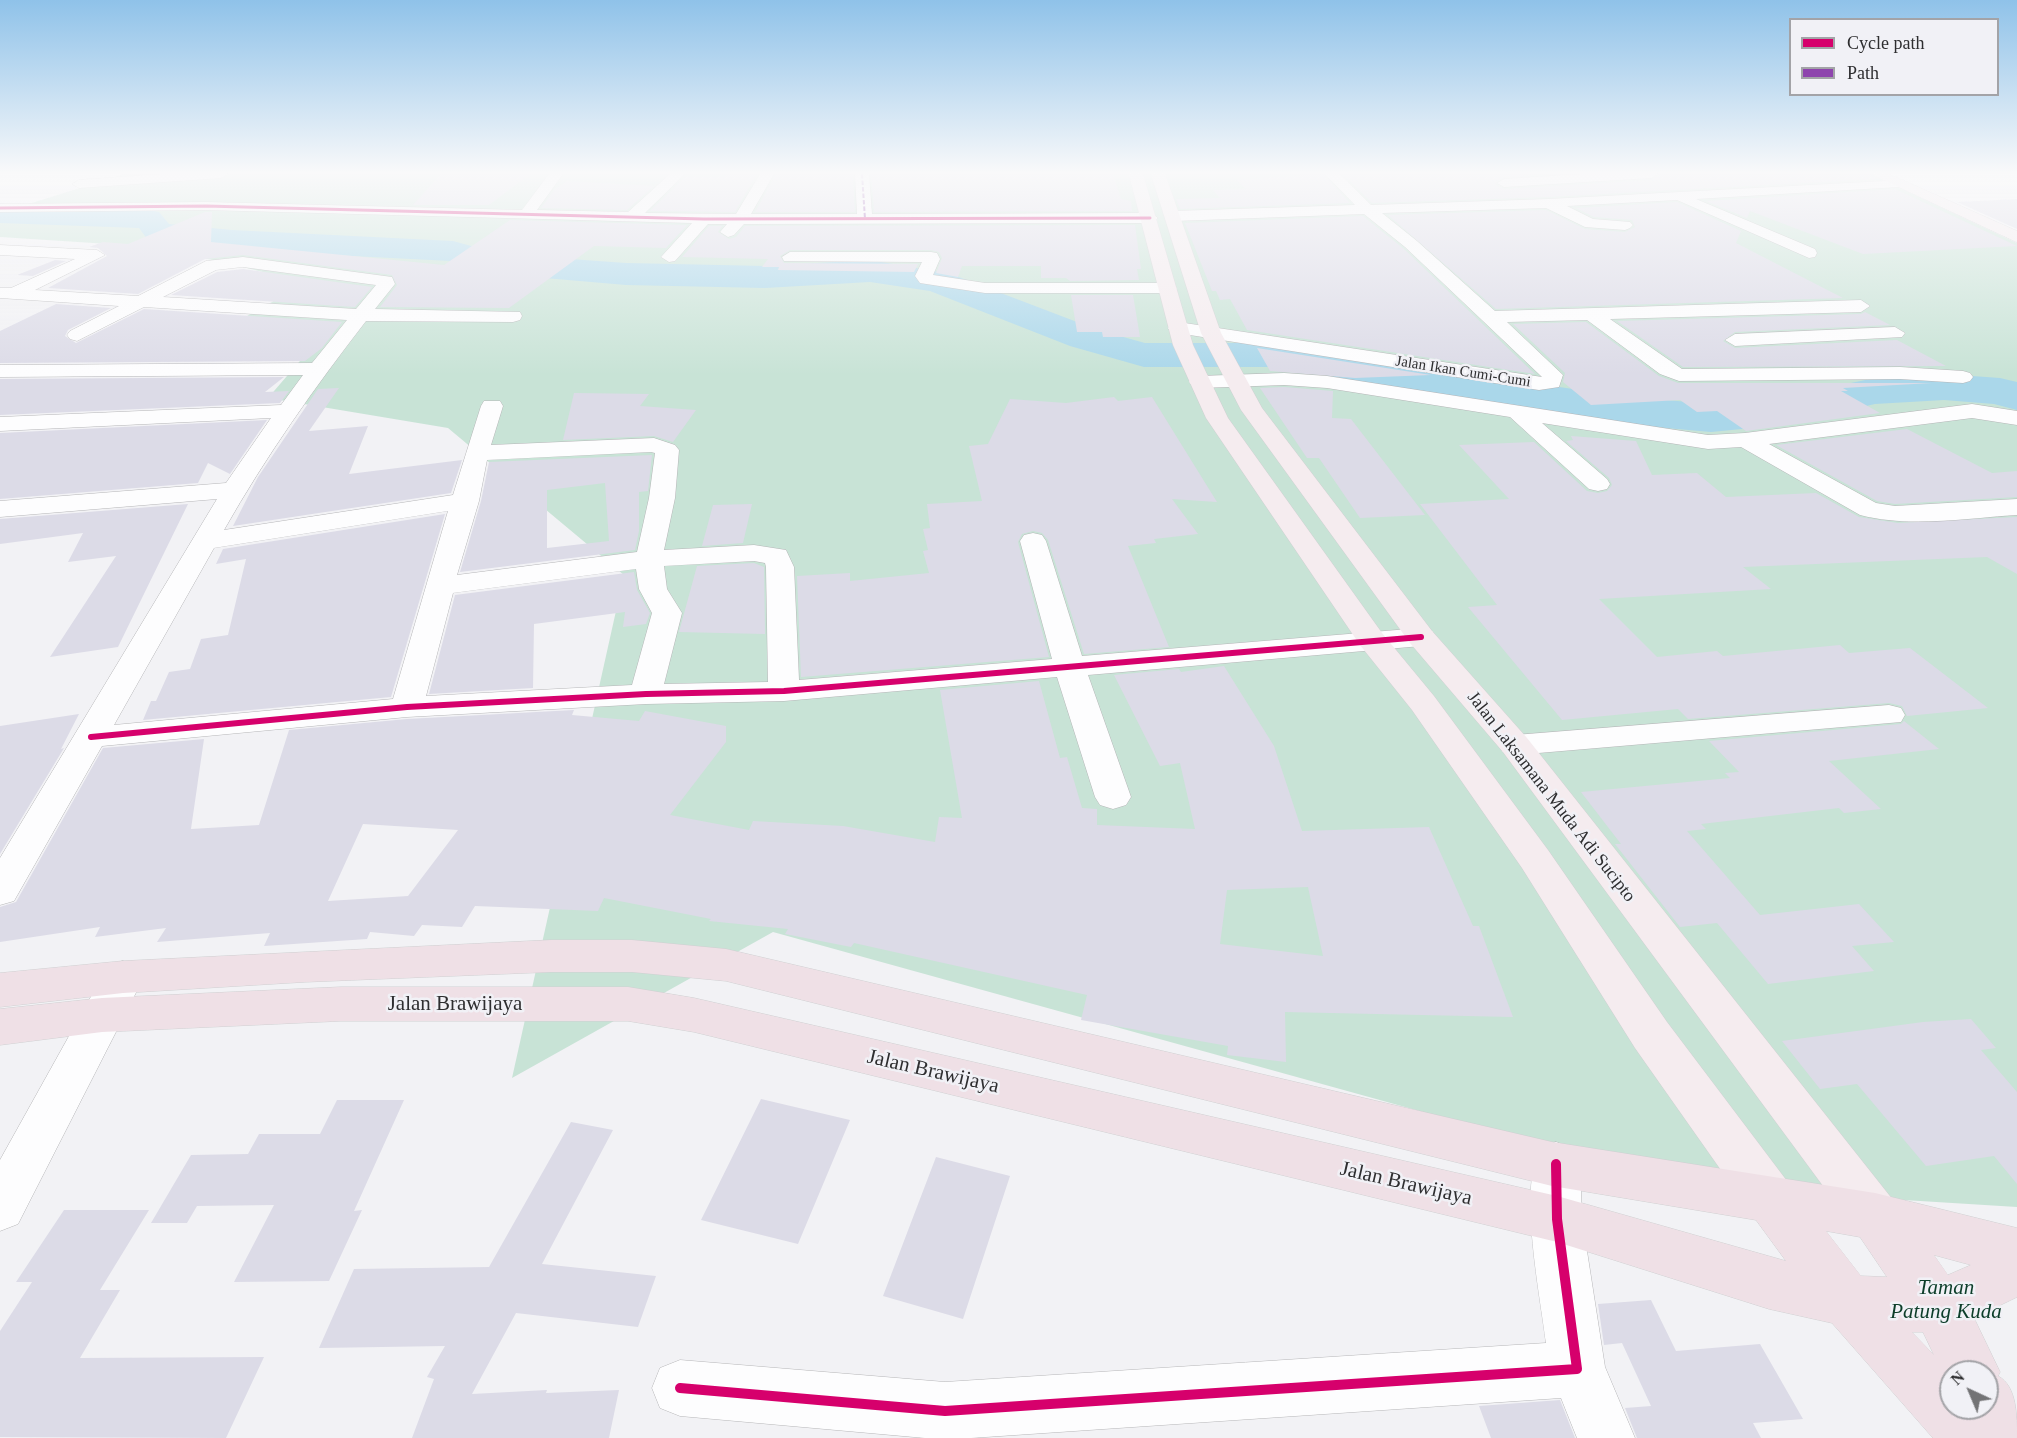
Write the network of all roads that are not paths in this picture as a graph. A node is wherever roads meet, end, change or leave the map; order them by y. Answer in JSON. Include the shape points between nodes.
{"nodes":[{"id":1,"x":684,"y":241,"type":"edge"},
{"id":2,"x":830,"y":241,"type":"edge"},
{"id":3,"x":907,"y":241,"type":"edge"},
{"id":4,"x":1156,"y":241,"type":"edge"},
{"id":5,"x":1182,"y":241,"type":"edge"},
{"id":6,"x":1407,"y":241,"type":"edge"},
{"id":7,"x":1785,"y":241,"type":"edge"},
{"id":8,"x":0,"y":250,"type":"edge"},
{"id":9,"x":1809,"y":253,"type":"dead end"},
{"id":10,"x":821,"y":256,"type":"junction"},
{"id":11,"x":903,"y":256,"type":"junction"},
{"id":12,"x":669,"y":257,"type":"dead end"},
{"id":13,"x":790,"y":257,"type":"dead end"},
{"id":14,"x":1168,"y":288,"type":"junction"},
{"id":15,"x":4,"y":295,"type":"edge"},
{"id":16,"x":139,"y":302,"type":"junction"},
{"id":17,"x":1861,"y":306,"type":"dead end"},
{"id":18,"x":1692,"y":312,"type":"junction"},
{"id":19,"x":1591,"y":314,"type":"junction"},
{"id":20,"x":360,"y":315,"type":"junction"},
{"id":21,"x":513,"y":316,"type":"dead end"},
{"id":22,"x":1489,"y":317,"type":"junction"},
{"id":23,"x":1895,"y":333,"type":"dead end"},
{"id":24,"x":77,"y":334,"type":"dead end"},
{"id":25,"x":1180,"y":336,"type":"junction"},
{"id":26,"x":1213,"y":338,"type":"junction"},
{"id":27,"x":1735,"y":340,"type":"junction"},
{"id":28,"x":318,"y":369,"type":"junction"},
{"id":29,"x":0,"y":371,"type":"edge"},
{"id":30,"x":1787,"y":375,"type":"junction"},
{"id":31,"x":1234,"y":376,"type":"junction"},
{"id":32,"x":1963,"y":377,"type":"dead end"},
{"id":33,"x":1199,"y":380,"type":"junction"},
{"id":34,"x":492,"y":406,"type":"dead end"},
{"id":35,"x":288,"y":411,"type":"junction"},
{"id":36,"x":1516,"y":411,"type":"junction"},
{"id":37,"x":2017,"y":418,"type":"edge"},
{"id":38,"x":36,"y":423,"type":"junction"},
{"id":39,"x":0,"y":424,"type":"edge"},
{"id":40,"x":1745,"y":440,"type":"junction"},
{"id":41,"x":0,"y":448,"type":"edge"},
{"id":42,"x":477,"y":453,"type":"junction"},
{"id":43,"x":1598,"y":484,"type":"dead end"},
{"id":44,"x":233,"y":490,"type":"junction"},
{"id":45,"x":466,"y":501,"type":"junction"},
{"id":46,"x":2017,"y":507,"type":"edge"},
{"id":47,"x":0,"y":509,"type":"edge"},
{"id":48,"x":206,"y":541,"type":"junction"},
{"id":49,"x":1034,"y":541,"type":"dead end"},
{"id":50,"x":650,"y":559,"type":"junction"},
{"id":51,"x":441,"y":586,"type":"junction"},
{"id":52,"x":1421,"y":637,"type":"junction"},
{"id":53,"x":1371,"y":639,"type":"junction"},
{"id":54,"x":1069,"y":666,"type":"junction"},
{"id":55,"x":784,"y":691,"type":"junction"},
{"id":56,"x":646,"y":694,"type":"junction"},
{"id":57,"x":407,"y":707,"type":"junction"},
{"id":58,"x":1889,"y":715,"type":"dead end"},
{"id":59,"x":91,"y":737,"type":"junction"},
{"id":60,"x":1515,"y":745,"type":"junction"},
{"id":61,"x":1113,"y":797,"type":"dead end"},
{"id":62,"x":0,"y":891,"type":"edge"},
{"id":63,"x":0,"y":990,"type":"edge"},
{"id":64,"x":112,"y":996,"type":"junction"},
{"id":65,"x":0,"y":1027,"type":"edge"},
{"id":66,"x":1556,"y":1164,"type":"junction"},
{"id":67,"x":1772,"y":1201,"type":"junction"},
{"id":68,"x":0,"y":1208,"type":"edge"},
{"id":69,"x":1875,"y":1216,"type":"junction"},
{"id":70,"x":1557,"y":1219,"type":"junction"},
{"id":71,"x":2017,"y":1253,"type":"edge"},
{"id":72,"x":2017,"y":1270,"type":"edge"},
{"id":73,"x":1847,"y":1301,"type":"junction"},
{"id":74,"x":1939,"y":1307,"type":"junction"},
{"id":75,"x":1966,"y":1360,"type":"edge"},
{"id":76,"x":1577,"y":1369,"type":"junction"},
{"id":77,"x":680,"y":1388,"type":"dead end"},
{"id":78,"x":1998,"y":1420,"type":"edge"},
{"id":79,"x":945,"y":1425,"type":"edge"},
{"id":80,"x":1606,"y":1438,"type":"edge"},
{"id":81,"x":1972,"y":1438,"type":"edge"},
{"id":82,"x":2007,"y":1438,"type":"edge"}],
"edges":[{"from":1,"to":12,"type":"street"},
{"from":2,"to":10,"type":"street"},
{"from":3,"to":11,"type":"street"},
{"from":4,"to":14,"type":"main road"},
{"from":5,"to":26,"type":"main road","name":"Jalan Laksamana Muda Adi Sucipto"},
{"from":6,"to":22,"type":"street","name":"Jalan Ikan Cumi-Cumi"},
{"from":7,"to":9,"type":"street"},
{"from":8,"to":15,"type":"street","via":[[97,255]]},
{"from":10,"to":11,"type":"street"},
{"from":10,"to":13,"type":"street"},
{"from":11,"to":14,"type":"street","via":[[932,257],[926,279],[969,287]]},
{"from":14,"to":25,"type":"main road"},
{"from":15,"to":16,"type":"street"},
{"from":16,"to":20,"type":"street"},
{"from":16,"to":20,"type":"street","via":[[212,265],[243,262],[386,281]]},
{"from":16,"to":24,"type":"street"},
{"from":17,"to":18,"type":"street"},
{"from":18,"to":19,"type":"street"},
{"from":18,"to":27,"type":"street"},
{"from":19,"to":22,"type":"street"},
{"from":19,"to":30,"type":"street","via":[[1678,375]]},
{"from":20,"to":21,"type":"street"},
{"from":20,"to":28,"type":"street"},
{"from":22,"to":26,"type":"street","name":"Jalan Ikan Cumi-Cumi","via":[[1553,375],[1552,383]]},
{"from":23,"to":27,"type":"street"},
{"from":25,"to":26,"type":"street","name":"Jalan Ikan Cumi-Cumi"},
{"from":25,"to":33,"type":"main road"},
{"from":26,"to":31,"type":"main road","name":"Jalan Laksamana Muda Adi Sucipto"},
{"from":27,"to":30,"type":"street"},
{"from":28,"to":29,"type":"street"},
{"from":28,"to":35,"type":"street"},
{"from":30,"to":32,"type":"street","via":[[1900,373]]},
{"from":31,"to":33,"type":"street"},
{"from":31,"to":36,"type":"street","via":[[1327,382]]},
{"from":31,"to":52,"type":"main road","name":"Jalan Laksamana Muda Adi Sucipto","via":[[1252,410]]},
{"from":33,"to":53,"type":"main road","via":[[1217,418]]},
{"from":34,"to":42,"type":"street"},
{"from":35,"to":38,"type":"street"},
{"from":35,"to":44,"type":"street"},
{"from":36,"to":40,"type":"street","via":[[1686,439]]},
{"from":36,"to":43,"type":"street"},
{"from":37,"to":40,"type":"street","via":[[1972,411]]},
{"from":38,"to":39,"type":"street"},
{"from":38,"to":41,"type":"street"},
{"from":40,"to":46,"type":"street","via":[[1869,510],[1895,514]]},
{"from":42,"to":45,"type":"street"},
{"from":42,"to":50,"type":"street","via":[[654,445],[668,450]]},
{"from":44,"to":47,"type":"street"},
{"from":44,"to":48,"type":"street"},
{"from":45,"to":48,"type":"street"},
{"from":45,"to":51,"type":"street"},
{"from":48,"to":59,"type":"street"},
{"from":49,"to":54,"type":"street"},
{"from":50,"to":51,"type":"street"},
{"from":50,"to":55,"type":"street","via":[[754,553],[776,556],[780,567]]},
{"from":50,"to":56,"type":"street","via":[[653,589],[667,613]]},
{"from":51,"to":57,"type":"street"},
{"from":52,"to":53,"type":"street"},
{"from":52,"to":60,"type":"main road","name":"Jalan Laksamana Muda Adi Sucipto"},
{"from":53,"to":54,"type":"street"},
{"from":53,"to":67,"type":"main road","via":[[1449,740],[1546,876],[1651,1035]]},
{"from":54,"to":55,"type":"street"},
{"from":54,"to":61,"type":"street"},
{"from":55,"to":56,"type":"street"},
{"from":56,"to":57,"type":"street"},
{"from":57,"to":59,"type":"street"},
{"from":58,"to":60,"type":"street"},
{"from":59,"to":62,"type":"street"},
{"from":60,"to":69,"type":"main road","name":"Jalan Laksamana Muda Adi Sucipto"},
{"from":63,"to":64,"type":"highway","name":"Jalan Brawijaya"},
{"from":64,"to":65,"type":"highway","name":"Jalan Brawijaya"},
{"from":64,"to":66,"type":"highway","name":"Jalan Brawijaya","via":[[316,965],[632,956],[726,966]]},
{"from":64,"to":68,"type":"street"},
{"from":64,"to":70,"type":"highway","name":"Jalan Brawijaya","via":[[341,1004],[628,1004],[719,1020]]},
{"from":66,"to":67,"type":"highway","name":"Jalan Brawijaya"},
{"from":66,"to":70,"type":"street"},
{"from":67,"to":69,"type":"highway","name":"Jalan Brawijaya"},
{"from":67,"to":73,"type":"highway"},
{"from":69,"to":71,"type":"highway","name":"Jalan Brawijaya"},
{"from":69,"to":74,"type":"highway"},
{"from":70,"to":73,"type":"highway","name":"Jalan Brawijaya","via":[[1769,1283]]},
{"from":70,"to":76,"type":"street"},
{"from":72,"to":74,"type":"highway"},
{"from":73,"to":74,"type":"highway","name":"Jalan Brawijaya"},
{"from":73,"to":81,"type":"highway"},
{"from":74,"to":75,"type":"highway"},
{"from":76,"to":79,"type":"street"},
{"from":76,"to":80,"type":"street"},
{"from":77,"to":79,"type":"street"},
{"from":78,"to":82,"type":"highway"}]}
